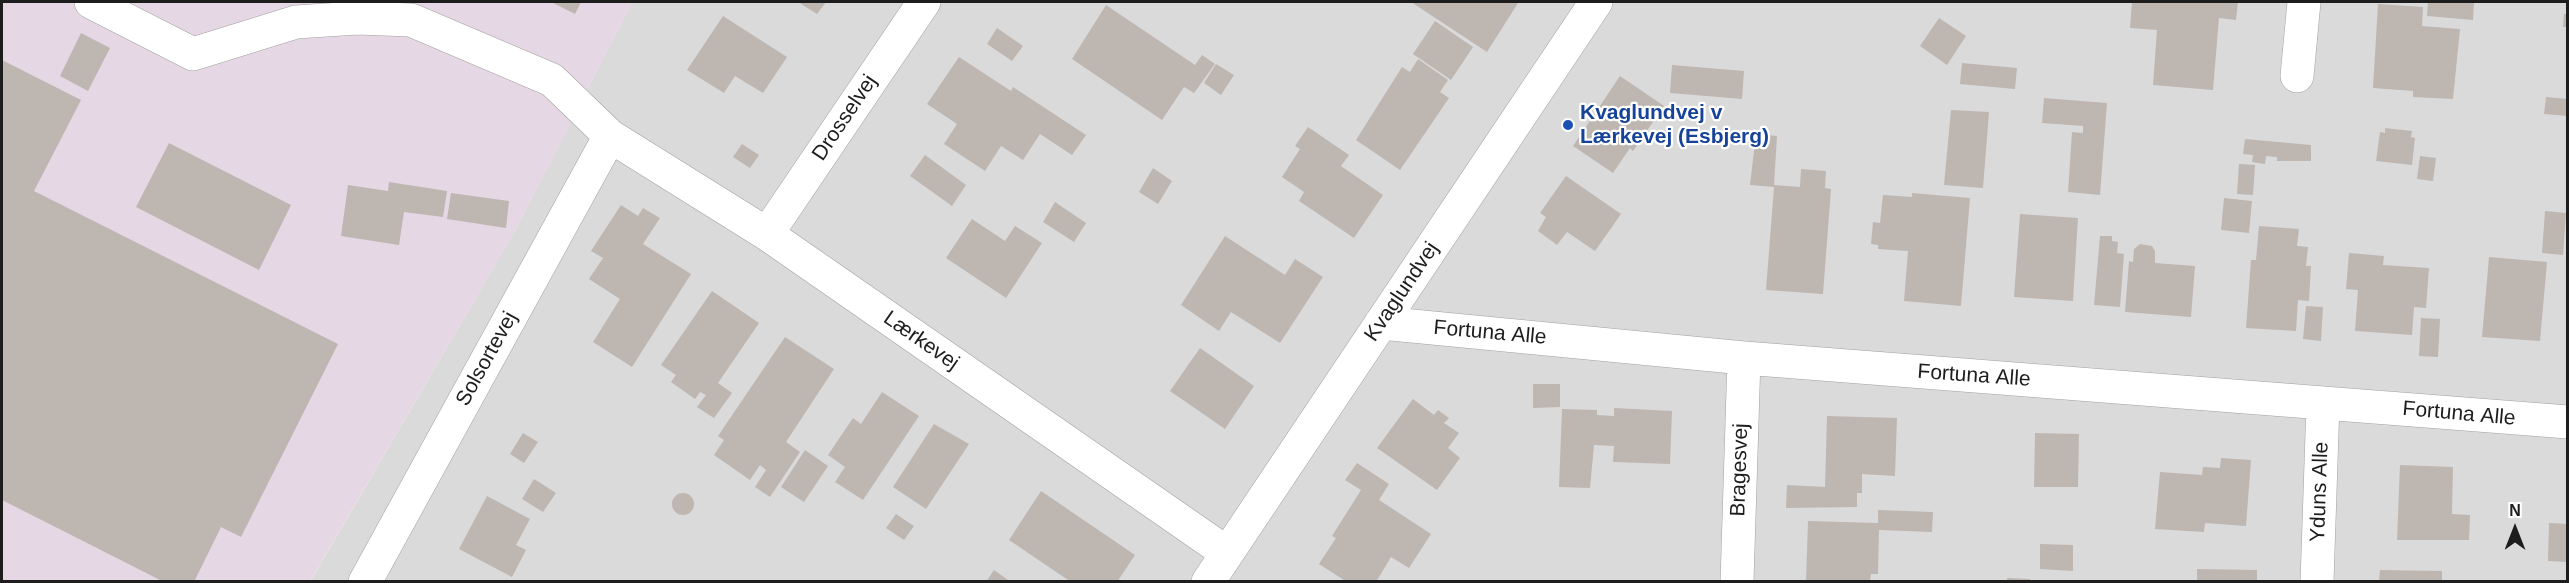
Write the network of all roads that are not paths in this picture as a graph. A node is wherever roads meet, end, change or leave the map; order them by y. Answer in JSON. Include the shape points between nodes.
{"nodes":[{"id":1,"x":91,"y":2,"type":"edge"},
{"id":2,"x":924,"y":2,"type":"edge"},
{"id":3,"x":1596,"y":2,"type":"edge"},
{"id":4,"x":2304,"y":2,"type":"edge"},
{"id":5,"x":2297,"y":76,"type":"dead end"},
{"id":6,"x":610,"y":136,"type":"junction"},
{"id":7,"x":767,"y":234,"type":"junction"},
{"id":8,"x":1381,"y":323,"type":"junction"},
{"id":9,"x":1744,"y":358,"type":"junction"},
{"id":10,"x":2323,"y":403,"type":"junction"},
{"id":11,"x":2568,"y":422,"type":"edge"},
{"id":12,"x":1227,"y":553,"type":"junction"},
{"id":13,"x":365,"y":582,"type":"edge"},
{"id":14,"x":1208,"y":582,"type":"edge"},
{"id":15,"x":1737,"y":582,"type":"edge"},
{"id":16,"x":2317,"y":582,"type":"edge"}],
"edges":[{"from":1,"to":6,"type":"street","name":"Lærkevej","via":[[193,54],[296,22],[411,20],[552,80]]},
{"from":2,"to":7,"type":"street","name":"Drosselvej"},
{"from":3,"to":8,"type":"street","name":"Kvaglundvej"},
{"from":4,"to":5,"type":"street"},
{"from":6,"to":7,"type":"street","name":"Lærkevej"},
{"from":6,"to":13,"type":"street","name":"Solsortevej"},
{"from":7,"to":12,"type":"street","name":"Lærkevej"},
{"from":8,"to":9,"type":"street","name":"Fortuna Alle"},
{"from":8,"to":12,"type":"street","name":"Kvaglundvej"},
{"from":9,"to":10,"type":"street","name":"Fortuna Alle"},
{"from":9,"to":15,"type":"street","name":"Bragesvej"},
{"from":10,"to":11,"type":"street","name":"Fortuna Alle"},
{"from":10,"to":16,"type":"street","name":"Yduns Alle"},
{"from":12,"to":14,"type":"street","name":"Kvaglundvej"}]}
